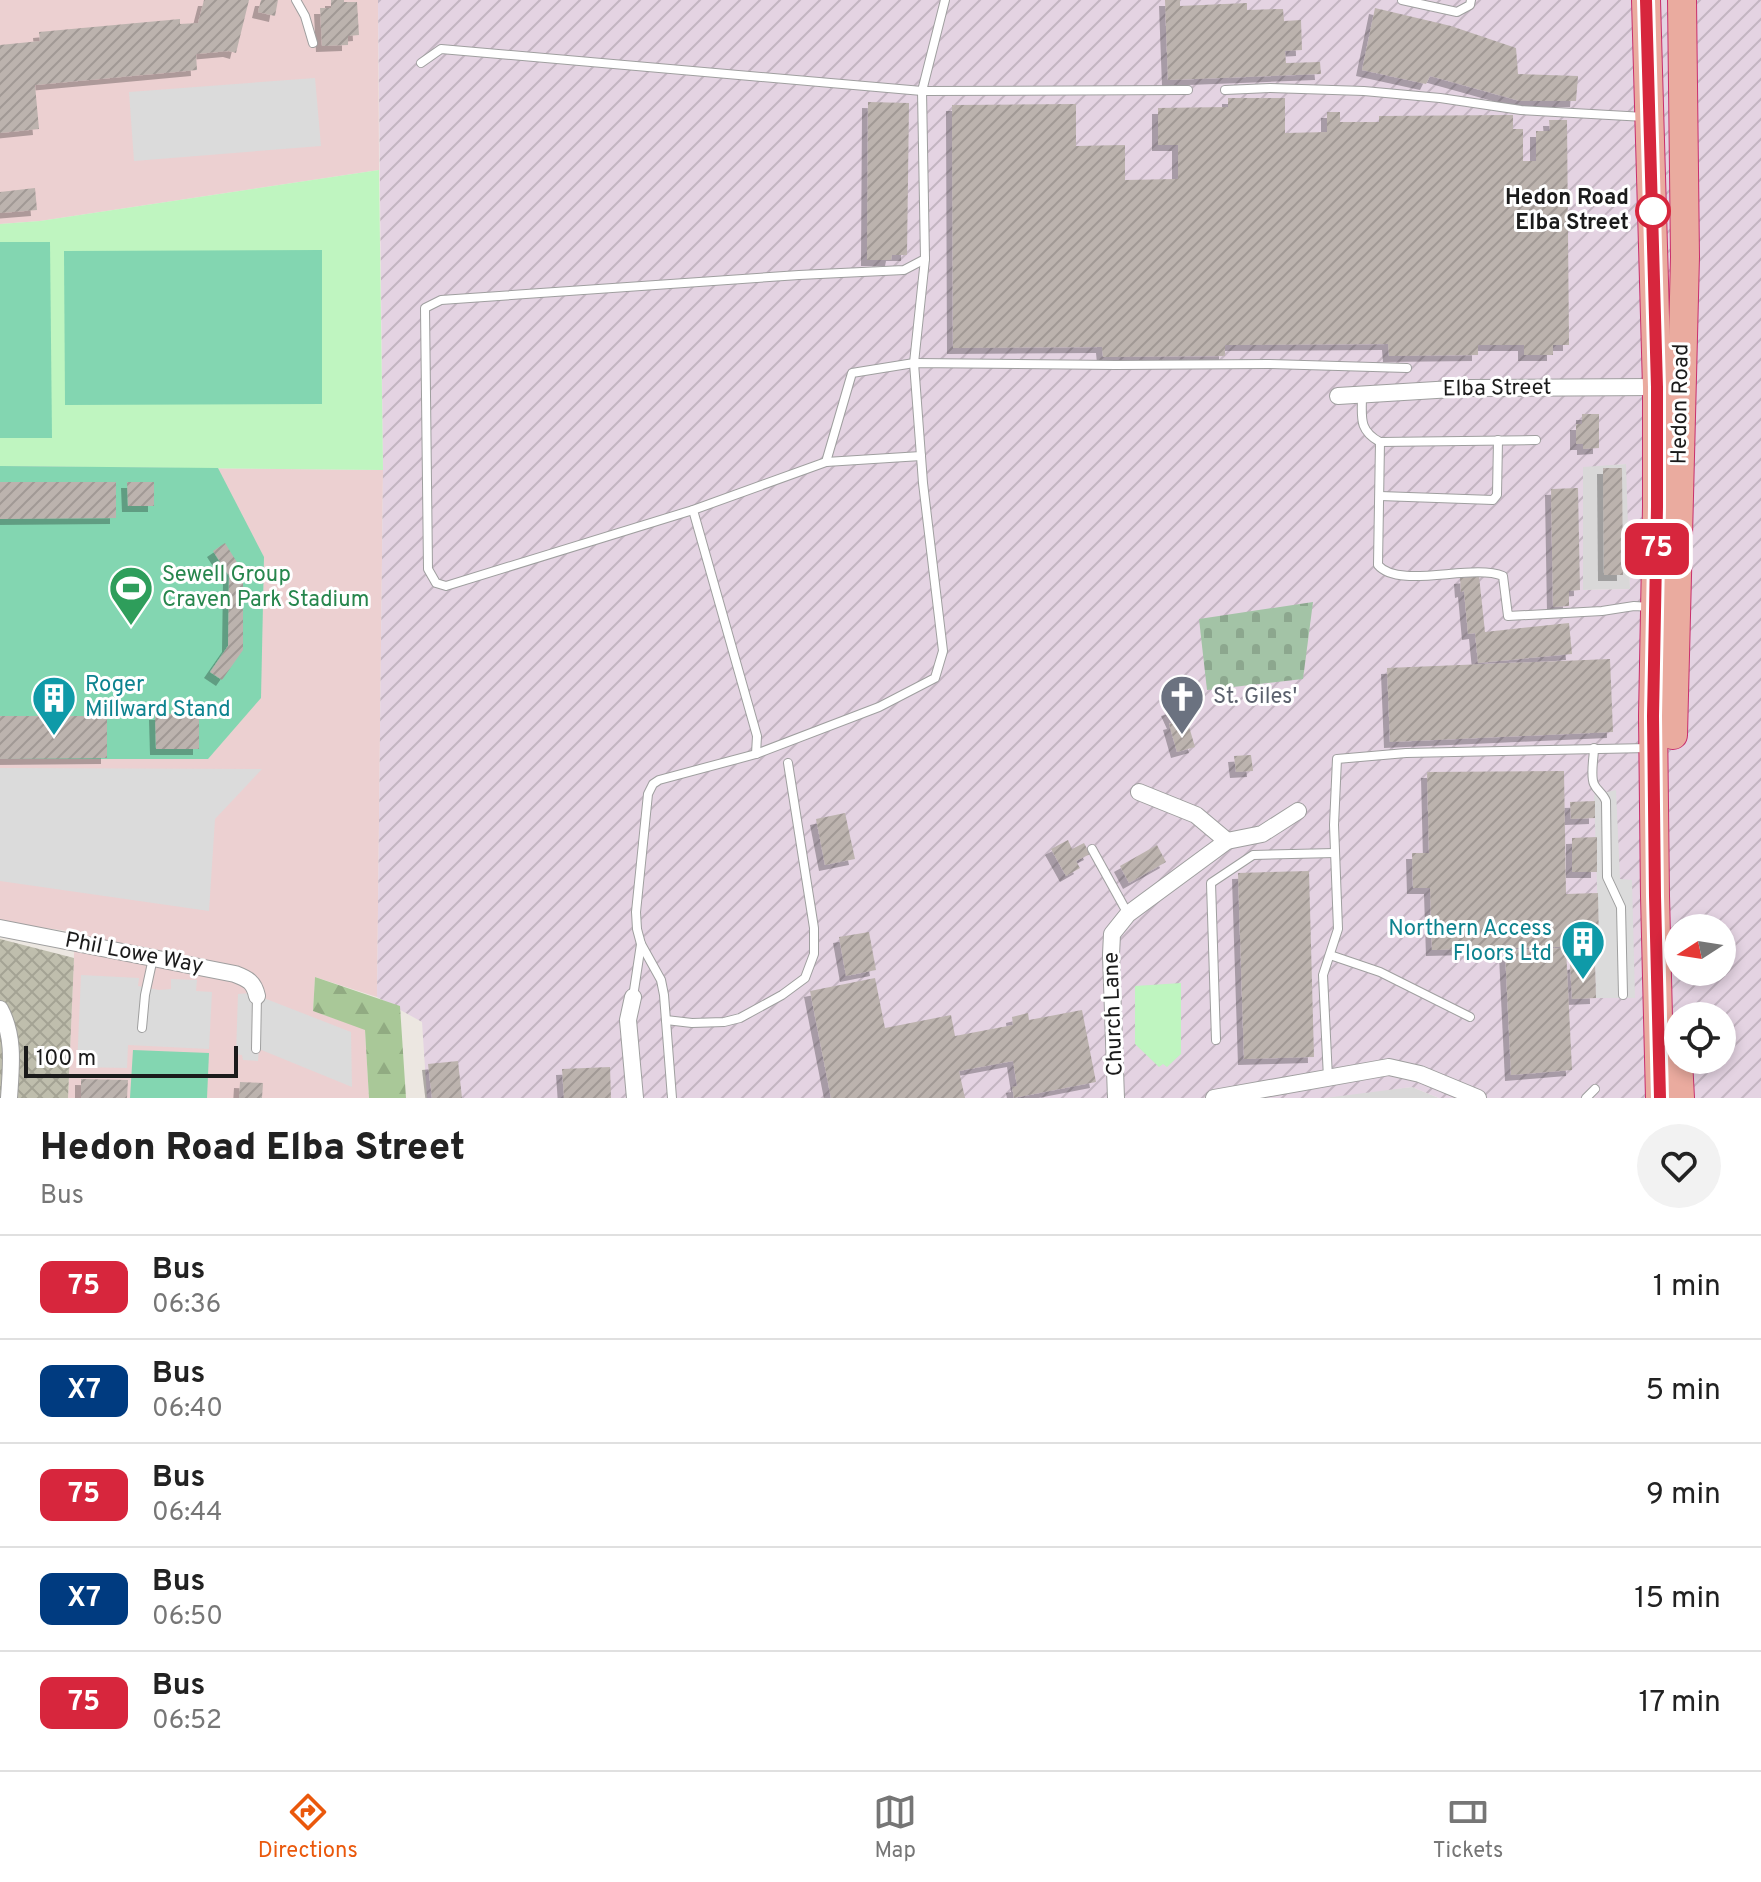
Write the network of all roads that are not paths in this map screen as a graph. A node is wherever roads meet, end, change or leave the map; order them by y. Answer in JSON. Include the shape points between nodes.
{"nodes":[{"id":1,"x":296,"y":0,"type":"edge"},
{"id":2,"x":945,"y":0,"type":"edge"},
{"id":3,"x":1402,"y":0,"type":"edge"},
{"id":4,"x":1471,"y":0,"type":"edge"},
{"id":5,"x":1646,"y":0,"type":"edge"},
{"id":6,"x":1682,"y":0,"type":"edge"},
{"id":7,"x":313,"y":43,"type":"dead end"},
{"id":8,"x":421,"y":63,"type":"dead end"},
{"id":9,"x":1188,"y":90,"type":"dead end"},
{"id":10,"x":1225,"y":90,"type":"dead end"},
{"id":11,"x":922,"y":91,"type":"junction"},
{"id":12,"x":1650,"y":117,"type":"junction"},
{"id":13,"x":925,"y":259,"type":"junction"},
{"id":14,"x":914,"y":363,"type":"junction"},
{"id":15,"x":1407,"y":368,"type":"dead end"},
{"id":16,"x":1657,"y":387,"type":"junction"},
{"id":17,"x":1362,"y":394,"type":"junction"},
{"id":18,"x":1338,"y":396,"type":"dead end"},
{"id":19,"x":1498,"y":440,"type":"junction"},
{"id":20,"x":1536,"y":440,"type":"dead end"},
{"id":21,"x":1380,"y":442,"type":"junction"},
{"id":22,"x":921,"y":456,"type":"junction"},
{"id":23,"x":826,"y":462,"type":"junction"},
{"id":24,"x":1380,"y":496,"type":"junction"},
{"id":25,"x":693,"y":510,"type":"junction"},
{"id":26,"x":1655,"y":607,"type":"junction"},
{"id":27,"x":1594,"y":748,"type":"junction"},
{"id":28,"x":1653,"y":748,"type":"junction"},
{"id":29,"x":756,"y":754,"type":"junction"},
{"id":30,"x":788,"y":763,"type":"dead end"},
{"id":31,"x":1139,"y":792,"type":"dead end"},
{"id":32,"x":1298,"y":811,"type":"dead end"},
{"id":33,"x":1227,"y":841,"type":"junction"},
{"id":34,"x":1092,"y":849,"type":"dead end"},
{"id":35,"x":1335,"y":853,"type":"junction"},
{"id":36,"x":1128,"y":914,"type":"junction"},
{"id":37,"x":0,"y":928,"type":"edge"},
{"id":38,"x":641,"y":944,"type":"junction"},
{"id":39,"x":1330,"y":955,"type":"junction"},
{"id":40,"x":153,"y":957,"type":"junction"},
{"id":41,"x":1623,"y":995,"type":"dead end"},
{"id":42,"x":257,"y":996,"type":"joint"},
{"id":43,"x":633,"y":997,"type":"joint"},
{"id":44,"x":1677,"y":1002,"type":"edge"},
{"id":45,"x":0,"y":1009,"type":"edge"},
{"id":46,"x":1470,"y":1017,"type":"dead end"},
{"id":47,"x":666,"y":1020,"type":"junction"},
{"id":48,"x":142,"y":1028,"type":"dead end"},
{"id":49,"x":1216,"y":1040,"type":"dead end"},
{"id":50,"x":256,"y":1049,"type":"dead end"},
{"id":51,"x":1679,"y":1074,"type":"edge"},
{"id":52,"x":1328,"y":1078,"type":"junction"},
{"id":53,"x":1595,"y":1089,"type":"dead end"},
{"id":54,"x":9,"y":1098,"type":"edge"},
{"id":55,"x":635,"y":1098,"type":"edge"},
{"id":56,"x":672,"y":1098,"type":"edge"},
{"id":57,"x":1116,"y":1098,"type":"edge"},
{"id":58,"x":1214,"y":1098,"type":"edge"},
{"id":59,"x":1478,"y":1098,"type":"edge"},
{"id":60,"x":1586,"y":1098,"type":"edge"},
{"id":61,"x":1660,"y":1098,"type":"edge"},
{"id":62,"x":1680,"y":1098,"type":"edge"}],
"edges":[{"from":1,"to":7,"type":"lane"},
{"from":2,"to":11,"type":"lane"},
{"from":3,"to":4,"type":"lane","via":[[1457,12]]},
{"from":5,"to":12,"type":"highway","name":"Hedon Road"},
{"from":6,"to":44,"type":"highway","name":"Hedon Road","via":[[1685,257],[1673,718]]},
{"from":8,"to":11,"type":"lane","via":[[441,49]]},
{"from":9,"to":11,"type":"lane"},
{"from":10,"to":12,"type":"lane","via":[[1364,91],[1521,110]]},
{"from":11,"to":13,"type":"lane"},
{"from":12,"to":16,"type":"highway","name":"Hedon Road"},
{"from":13,"to":14,"type":"lane"},
{"from":13,"to":25,"type":"lane","via":[[904,270],[441,300],[425,308],[428,569],[436,583],[446,586]]},
{"from":14,"to":15,"type":"lane"},
{"from":14,"to":22,"type":"lane"},
{"from":14,"to":23,"type":"lane","via":[[852,373]]},
{"from":16,"to":17,"type":"street","name":"Elba Street"},
{"from":16,"to":26,"type":"highway","name":"Hedon Road"},
{"from":17,"to":18,"type":"street","name":"Elba Street"},
{"from":17,"to":21,"type":"lane","via":[[1362,423]]},
{"from":19,"to":20,"type":"lane"},
{"from":19,"to":21,"type":"lane"},
{"from":19,"to":24,"type":"lane","via":[[1493,500]]},
{"from":21,"to":24,"type":"lane"},
{"from":22,"to":23,"type":"lane"},
{"from":22,"to":29,"type":"lane","via":[[943,651],[935,678],[879,707]]},
{"from":23,"to":25,"type":"lane"},
{"from":24,"to":26,"type":"lane","via":[[1378,565],[1383,570],[1398,575],[1495,573],[1503,576],[1508,616]]},
{"from":25,"to":29,"type":"lane","via":[[757,736]]},
{"from":26,"to":28,"type":"highway","name":"Hedon Road"},
{"from":27,"to":28,"type":"lane"},
{"from":27,"to":35,"type":"lane","via":[[1337,759]]},
{"from":27,"to":41,"type":"lane","via":[[1593,780],[1606,801],[1607,877],[1621,907]]},
{"from":28,"to":61,"type":"highway","name":"Hedon Road"},
{"from":29,"to":38,"type":"lane","via":[[653,784],[636,912]]},
{"from":30,"to":47,"type":"lane","via":[[814,928],[814,954],[805,978],[740,1018]]},
{"from":31,"to":33,"type":"street","via":[[1196,815]]},
{"from":32,"to":33,"type":"street","name":"Church Lane","via":[[1262,834]]},
{"from":33,"to":36,"type":"street","name":"Church Lane"},
{"from":34,"to":36,"type":"lane"},
{"from":35,"to":39,"type":"lane","via":[[1338,929]]},
{"from":35,"to":49,"type":"lane","via":[[1253,855],[1211,883]]},
{"from":36,"to":57,"type":"street","name":"Church Lane","via":[[1112,934]]},
{"from":37,"to":40,"type":"street","name":"Phil Lowe Way"},
{"from":38,"to":43,"type":"lane"},
{"from":38,"to":47,"type":"lane","via":[[661,980]]},
{"from":39,"to":46,"type":"lane","via":[[1380,972]]},
{"from":39,"to":52,"type":"lane","via":[[1323,975]]},
{"from":40,"to":42,"type":"street","name":"Phil Lowe Way","via":[[235,974],[250,980]]},
{"from":40,"to":48,"type":"lane"},
{"from":42,"to":50,"type":"lane"},
{"from":43,"to":55,"type":"street","via":[[628,1020]]},
{"from":45,"to":54,"type":"street","via":[[12,1051]]},
{"from":47,"to":56,"type":"lane"},
{"from":51,"to":62,"type":"highway"},
{"from":52,"to":58,"type":"street"},
{"from":52,"to":59,"type":"street","via":[[1389,1067]]},
{"from":53,"to":60,"type":"lane"}]}
